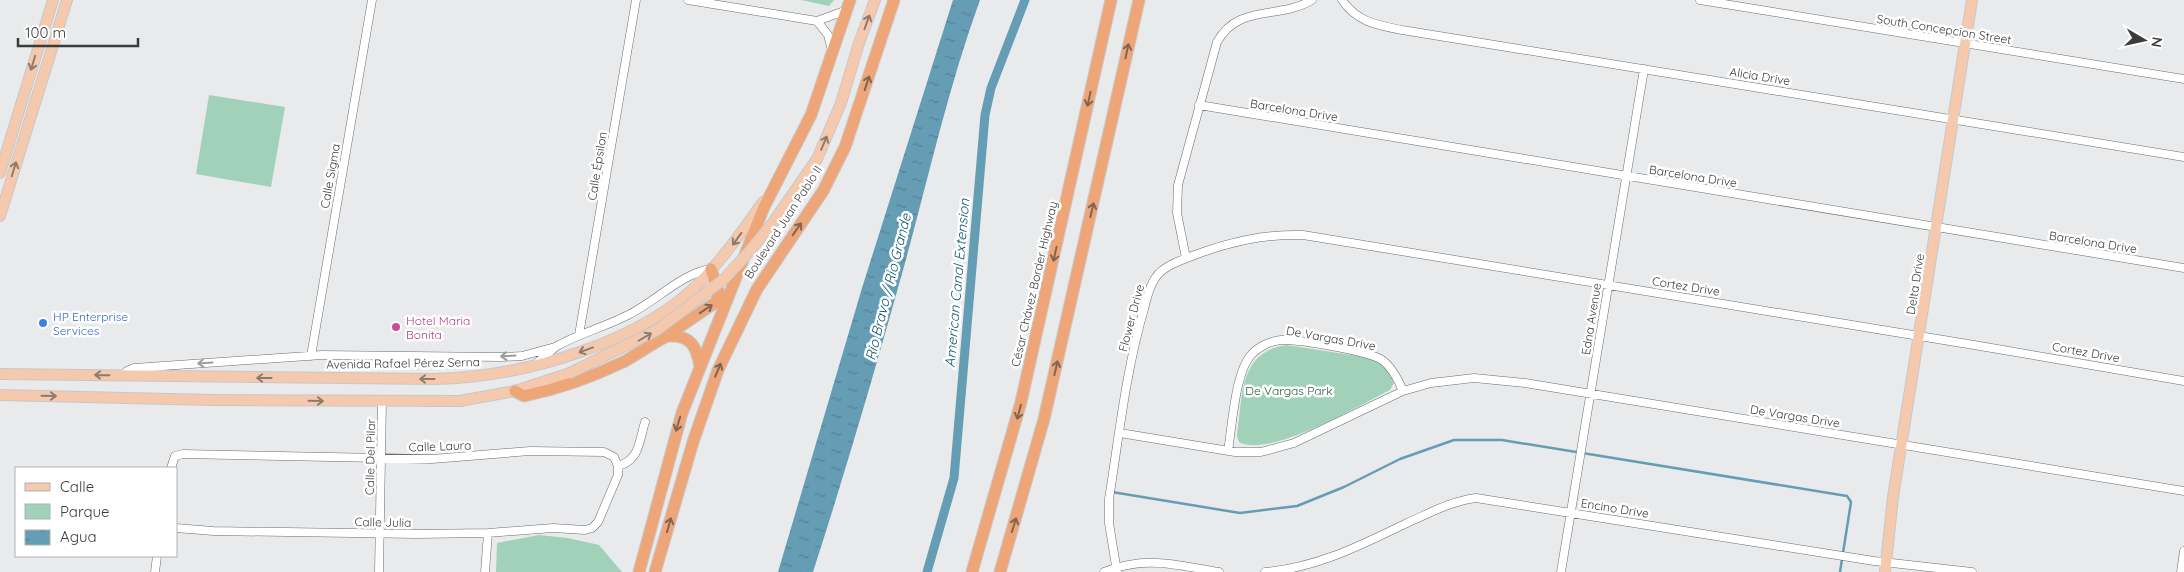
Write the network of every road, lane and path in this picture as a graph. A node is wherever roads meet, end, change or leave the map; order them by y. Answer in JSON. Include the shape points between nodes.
{"nodes":[{"id":1,"x":53,"y":0,"type":"edge"},
{"id":2,"x":68,"y":0,"type":"edge"},
{"id":3,"x":372,"y":0,"type":"edge"},
{"id":4,"x":636,"y":0,"type":"edge"},
{"id":5,"x":688,"y":0,"type":"edge"},
{"id":6,"x":875,"y":0,"type":"edge"},
{"id":7,"x":894,"y":0,"type":"edge"},
{"id":8,"x":1111,"y":0,"type":"edge"},
{"id":9,"x":1139,"y":0,"type":"edge"},
{"id":10,"x":1312,"y":0,"type":"edge"},
{"id":11,"x":1342,"y":0,"type":"edge"},
{"id":12,"x":1700,"y":0,"type":"edge"},
{"id":13,"x":1972,"y":0,"type":"edge"},
{"id":14,"x":848,"y":5,"type":"edge"},
{"id":15,"x":817,"y":21,"type":"junction"},
{"id":16,"x":1966,"y":44,"type":"junction"},
{"id":17,"x":833,"y":54,"type":"junction"},
{"id":18,"x":1644,"y":69,"type":"junction"},
{"id":19,"x":2184,"y":79,"type":"edge"},
{"id":20,"x":1199,"y":106,"type":"junction"},
{"id":21,"x":17,"y":114,"type":"junction"},
{"id":22,"x":30,"y":118,"type":"junction"},
{"id":23,"x":1954,"y":119,"type":"junction"},
{"id":24,"x":2184,"y":157,"type":"edge"},
{"id":25,"x":0,"y":173,"type":"edge"},
{"id":26,"x":1626,"y":176,"type":"junction"},
{"id":27,"x":774,"y":184,"type":"junction"},
{"id":28,"x":0,"y":216,"type":"edge"},
{"id":29,"x":1936,"y":228,"type":"junction"},
{"id":30,"x":1186,"y":258,"type":"junction"},
{"id":31,"x":2184,"y":268,"type":"edge"},
{"id":32,"x":712,"y":269,"type":"junction"},
{"id":33,"x":1608,"y":285,"type":"junction"},
{"id":34,"x":579,"y":335,"type":"junction"},
{"id":35,"x":666,"y":336,"type":"junction"},
{"id":36,"x":1919,"y":336,"type":"junction"},
{"id":37,"x":555,"y":347,"type":"junction"},
{"id":38,"x":311,"y":356,"type":"junction"},
{"id":39,"x":534,"y":366,"type":"junction"},
{"id":40,"x":700,"y":368,"type":"junction"},
{"id":41,"x":0,"y":374,"type":"edge"},
{"id":42,"x":123,"y":376,"type":"junction"},
{"id":43,"x":2184,"y":381,"type":"edge"},
{"id":44,"x":1403,"y":391,"type":"junction"},
{"id":45,"x":515,"y":392,"type":"junction"},
{"id":46,"x":1590,"y":394,"type":"junction"},
{"id":47,"x":0,"y":395,"type":"edge"},
{"id":48,"x":382,"y":401,"type":"junction"},
{"id":49,"x":645,"y":422,"type":"dead end"},
{"id":50,"x":1120,"y":433,"type":"junction"},
{"id":51,"x":1902,"y":445,"type":"junction"},
{"id":52,"x":1228,"y":451,"type":"junction"},
{"id":53,"x":382,"y":458,"type":"junction"},
{"id":54,"x":618,"y":466,"type":"junction"},
{"id":55,"x":171,"y":467,"type":"edge"},
{"id":56,"x":2184,"y":491,"type":"edge"},
{"id":57,"x":1571,"y":513,"type":"junction"},
{"id":58,"x":178,"y":528,"type":"edge"},
{"id":59,"x":380,"y":533,"type":"junction"},
{"id":60,"x":488,"y":533,"type":"junction"},
{"id":61,"x":2184,"y":551,"type":"edge"},
{"id":62,"x":157,"y":557,"type":"edge"},
{"id":63,"x":1314,"y":563,"type":"junction"},
{"id":64,"x":1885,"y":567,"type":"edge"},
{"id":65,"x":1116,"y":570,"type":"edge"},
{"id":66,"x":155,"y":572,"type":"edge"},
{"id":67,"x":380,"y":572,"type":"edge"},
{"id":68,"x":485,"y":572,"type":"edge"},
{"id":69,"x":639,"y":572,"type":"edge"},
{"id":70,"x":655,"y":572,"type":"edge"},
{"id":71,"x":972,"y":572,"type":"edge"},
{"id":72,"x":1000,"y":572,"type":"edge"},
{"id":73,"x":1104,"y":572,"type":"edge"},
{"id":74,"x":1219,"y":572,"type":"edge"},
{"id":75,"x":1266,"y":572,"type":"edge"},
{"id":76,"x":1317,"y":572,"type":"edge"},
{"id":77,"x":1561,"y":572,"type":"edge"},
{"id":78,"x":1972,"y":572,"type":"edge"},
{"id":79,"x":2181,"y":572,"type":"edge"}],
"edges":[{"from":1,"to":21,"type":"main road","one_way":true},
{"from":2,"to":22,"type":"main road"},
{"from":3,"to":38,"type":"street","name":"Calle Sigma"},
{"from":4,"to":34,"type":"street","name":"Calle Épsilon"},
{"from":5,"to":15,"type":"street"},
{"from":45,"to":6,"type":"main road","one_way":true,"bridge":true,"via":[[570,373],[657,330],[724,279],[749,252],[817,159],[841,103]]},
{"from":70,"to":7,"type":"highway","name":"Boulevard Juan Pablo II","one_way":true,"via":[[718,370],[757,289],[822,191],[845,147]]},
{"from":8,"to":71,"type":"highway","name":"César Chávez Border Highway","one_way":true,"via":[[1021,402]]},
{"from":72,"to":9,"type":"highway","one_way":true,"via":[[1044,419]]},
{"from":10,"to":20,"type":"street","via":[[1296,7],[1244,18],[1227,27],[1216,42]]},
{"from":11,"to":18,"type":"street","name":"Alicia Drive","via":[[1357,16],[1370,23]]},
{"from":12,"to":16,"type":"street","name":"South Concepcion Street"},
{"from":13,"to":16,"type":"main road","name":"Delta Drive"},
{"from":14,"to":15,"type":"street"},
{"from":14,"to":17,"type":"highway","name":"Avenida Rafael Pérez Serna"},
{"from":15,"to":17,"type":"street","via":[[828,34]]},
{"from":16,"to":19,"type":"street","name":"South Concepcion Street"},
{"from":16,"to":23,"type":"main road","name":"Delta Drive"},
{"from":17,"to":27,"type":"highway","name":"Avenida Rafael Pérez Serna","via":[[811,115]]},
{"from":18,"to":23,"type":"street","name":"Alicia Drive"},
{"from":18,"to":26,"type":"street","name":"Edna Avenue"},
{"from":20,"to":26,"type":"street","name":"Barcelona Drive"},
{"from":20,"to":30,"type":"street","via":[[1176,196],[1179,234]]},
{"from":21,"to":22,"type":"main road"},
{"from":21,"to":25,"type":"main road"},
{"from":28,"to":22,"type":"main road","one_way":true},
{"from":23,"to":24,"type":"street","name":"Alicia Drive"},
{"from":23,"to":29,"type":"main road","name":"Delta Drive"},
{"from":26,"to":29,"type":"street","name":"Barcelona Drive"},
{"from":26,"to":33,"type":"street","name":"Edna Avenue"},
{"from":27,"to":32,"type":"main road","name":"Avenida Rafael Pérez Serna","one_way":true},
{"from":27,"to":40,"type":"highway","name":"Boulevard Juan Pablo II"},
{"from":29,"to":31,"type":"street","name":"Barcelona Drive"},
{"from":29,"to":36,"type":"main road","name":"Delta Drive"},
{"from":30,"to":33,"type":"street","name":"Cortez Drive","via":[[1246,239],[1302,236]]},
{"from":30,"to":50,"type":"street","name":"Flower Drive","via":[[1166,267],[1151,284],[1135,343]]},
{"from":32,"to":34,"type":"street","via":[[690,275],[629,315]]},
{"from":35,"to":32,"type":"highway","one_way":true,"via":[[716,302],[719,293]]},
{"from":32,"to":39,"type":"main road","name":"Avenida Rafael Pérez Serna","one_way":true,"via":[[679,300],[619,337]]},
{"from":33,"to":36,"type":"street","name":"Cortez Drive"},
{"from":33,"to":46,"type":"street","name":"Edna Avenue"},
{"from":34,"to":37,"type":"street"},
{"from":35,"to":40,"type":"highway","via":[[683,338],[692,344],[698,351]]},
{"from":35,"to":45,"type":"highway","via":[[621,363],[567,384],[524,396]]},
{"from":36,"to":43,"type":"street","name":"Cortez Drive"},
{"from":36,"to":51,"type":"main road","name":"Delta Drive"},
{"from":37,"to":38,"type":"street","one_way":true,"via":[[522,356],[501,357]]},
{"from":37,"to":39,"type":"street"},
{"from":38,"to":42,"type":"street","one_way":true,"via":[[134,368]]},
{"from":39,"to":42,"type":"main road","name":"Avenida Rafael Pérez Serna","one_way":true,"via":[[461,378]]},
{"from":40,"to":69,"type":"highway","name":"Boulevard Juan Pablo II","one_way":true,"via":[[682,413]]},
{"from":42,"to":41,"type":"main road","name":"Avenida Rafael Pérez Serna","one_way":true},
{"from":44,"to":46,"type":"street","name":"De Vargas Drive","via":[[1431,383],[1474,378],[1525,382]]},
{"from":44,"to":52,"type":"street","name":"De Vargas Drive","via":[[1294,443],[1261,452]]},
{"from":44,"to":52,"type":"street","name":"De Vargas Drive","via":[[1386,363],[1370,354],[1290,340],[1271,342],[1255,352],[1241,372]]},
{"from":45,"to":48,"type":"main road","via":[[460,401]]},
{"from":46,"to":51,"type":"street","name":"De Vargas Drive"},
{"from":46,"to":57,"type":"street","name":"Edna Avenue"},
{"from":47,"to":48,"type":"main road","one_way":true},
{"from":48,"to":53,"type":"street","name":"Calle Del Pilar"},
{"from":49,"to":54,"type":"street","via":[[635,457]]},
{"from":50,"to":52,"type":"street","name":"De Vargas Drive"},
{"from":50,"to":65,"type":"street","name":"Flower Drive","via":[[1108,515]]},
{"from":51,"to":56,"type":"street","name":"De Vargas Drive"},
{"from":51,"to":64,"type":"main road","name":"Delta Drive"},
{"from":53,"to":54,"type":"street","name":"Calle Laura","via":[[432,459],[530,451],[583,451],[608,454],[614,457]]},
{"from":53,"to":55,"type":"street","name":"Calle Laura","via":[[183,454],[176,456]]},
{"from":53,"to":59,"type":"street","name":"Calle Del Pilar"},
{"from":54,"to":60,"type":"street","name":"Calle Julia","via":[[618,475],[596,525],[588,529]]},
{"from":57,"to":63,"type":"street","name":"Encino Drive","via":[[1486,499],[1463,500]]},
{"from":57,"to":64,"type":"street","name":"Encino Drive"},
{"from":57,"to":77,"type":"street","name":"Edna Avenue"},
{"from":58,"to":59,"type":"street","name":"Calle Julia"},
{"from":59,"to":60,"type":"street","name":"Calle Julia"},
{"from":59,"to":67,"type":"street","name":"Calle Del Pilar"},
{"from":60,"to":68,"type":"street"},
{"from":61,"to":79,"type":"street"},
{"from":62,"to":66,"type":"street"},
{"from":63,"to":75,"type":"street","name":"Encino Drive"},
{"from":63,"to":76,"type":"street"},
{"from":64,"to":78,"type":"street","name":"Encino Drive"},
{"from":65,"to":73,"type":"street"},
{"from":65,"to":74,"type":"street","via":[[1144,561]]}]}
